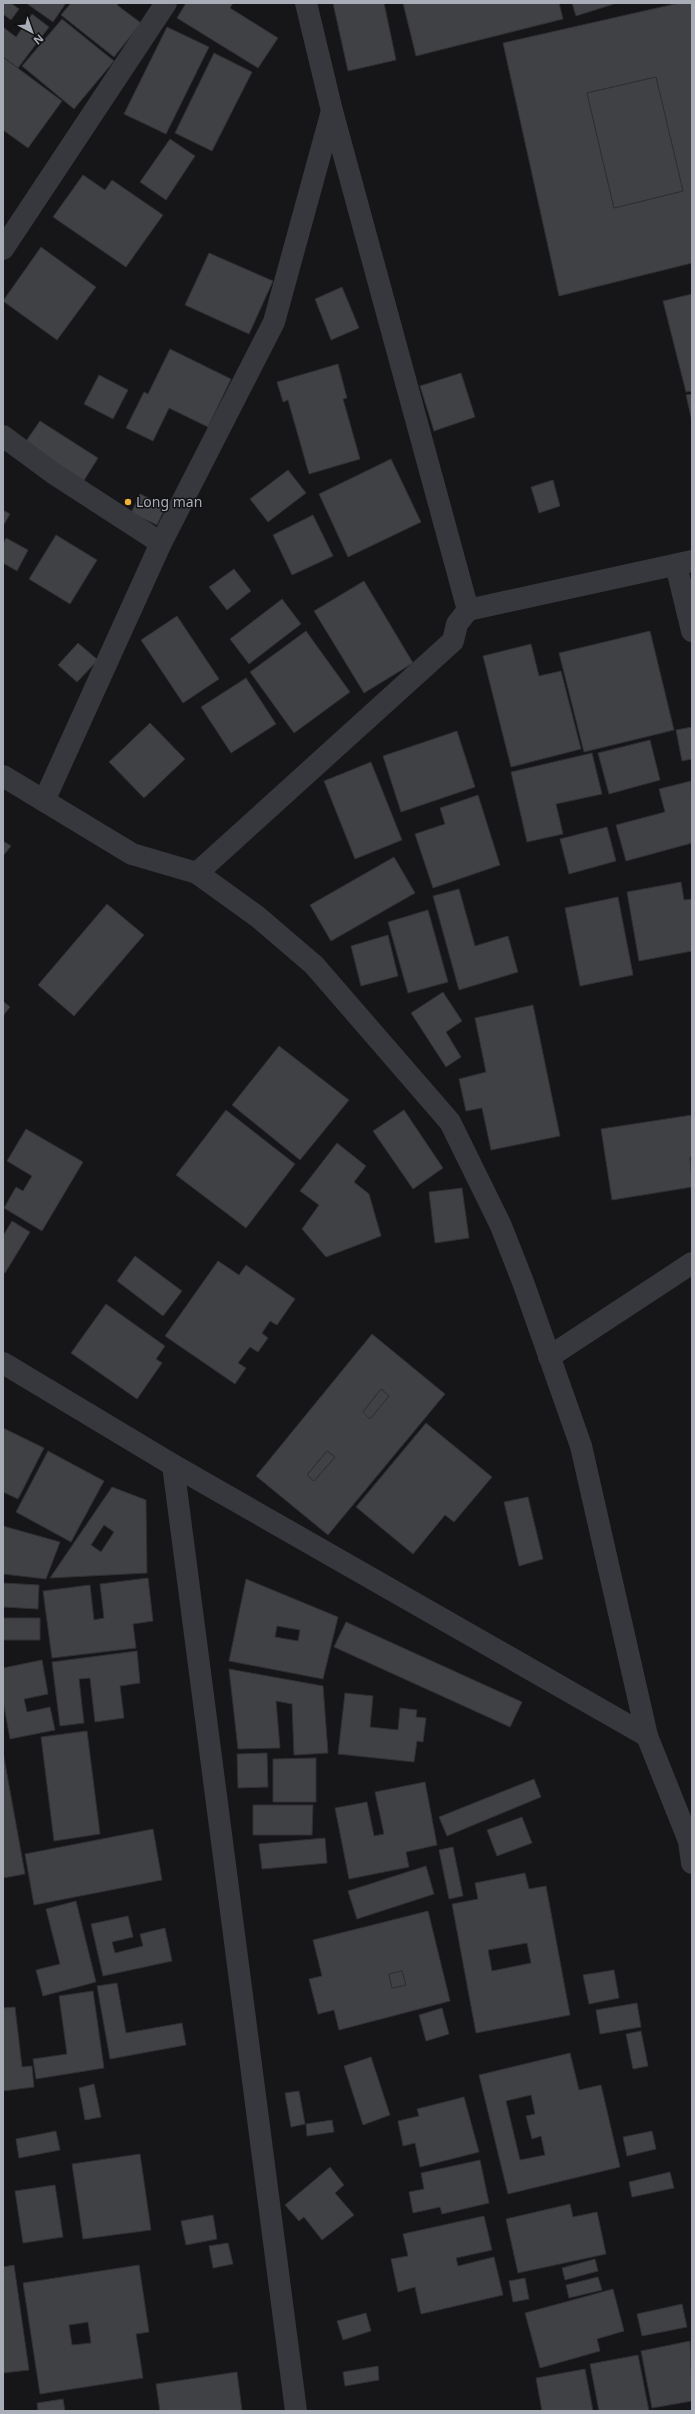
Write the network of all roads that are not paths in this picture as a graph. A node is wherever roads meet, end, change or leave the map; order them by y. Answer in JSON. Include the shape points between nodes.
{"nodes":[{"id":1,"x":166,"y":3,"type":"edge"},
{"id":2,"x":306,"y":3,"type":"edge"},
{"id":3,"x":332,"y":111,"type":"junction"},
{"id":4,"x":3,"y":249,"type":"edge"},
{"id":5,"x":3,"y":436,"type":"edge"},
{"id":6,"x":161,"y":543,"type":"junction"},
{"id":7,"x":684,"y":563,"type":"edge"},
{"id":8,"x":468,"y":610,"type":"junction"},
{"id":9,"x":692,"y":631,"type":"edge"},
{"id":10,"x":3,"y":776,"type":"edge"},
{"id":11,"x":44,"y":801,"type":"junction"},
{"id":12,"x":197,"y":874,"type":"junction"},
{"id":13,"x":692,"y":1263,"type":"edge"},
{"id":14,"x":549,"y":1356,"type":"junction"},
{"id":15,"x":3,"y":1362,"type":"edge"},
{"id":16,"x":173,"y":1465,"type":"junction"},
{"id":17,"x":647,"y":1736,"type":"junction"},
{"id":18,"x":690,"y":1841,"type":"edge"},
{"id":19,"x":692,"y":1862,"type":"edge"},
{"id":20,"x":296,"y":2411,"type":"edge"}],
"edges":[{"from":1,"to":4,"type":"street"},
{"from":2,"to":3,"type":"street"},
{"from":3,"to":6,"type":"street","via":[[274,322]]},
{"from":3,"to":8,"type":"street"},
{"from":5,"to":6,"type":"street","via":[[53,473]]},
{"from":6,"to":11,"type":"street"},
{"from":7,"to":8,"type":"street"},
{"from":7,"to":9,"type":"street"},
{"from":8,"to":12,"type":"street","via":[[457,624],[453,642]]},
{"from":10,"to":11,"type":"street"},
{"from":11,"to":12,"type":"street","via":[[132,854]]},
{"from":12,"to":14,"type":"street","via":[[258,917],[314,965],[450,1122],[501,1226]]},
{"from":13,"to":14,"type":"street"},
{"from":14,"to":17,"type":"street","via":[[581,1446]]},
{"from":15,"to":16,"type":"street"},
{"from":16,"to":17,"type":"street"},
{"from":16,"to":20,"type":"street"},
{"from":17,"to":18,"type":"street"},
{"from":18,"to":19,"type":"street"}]}
